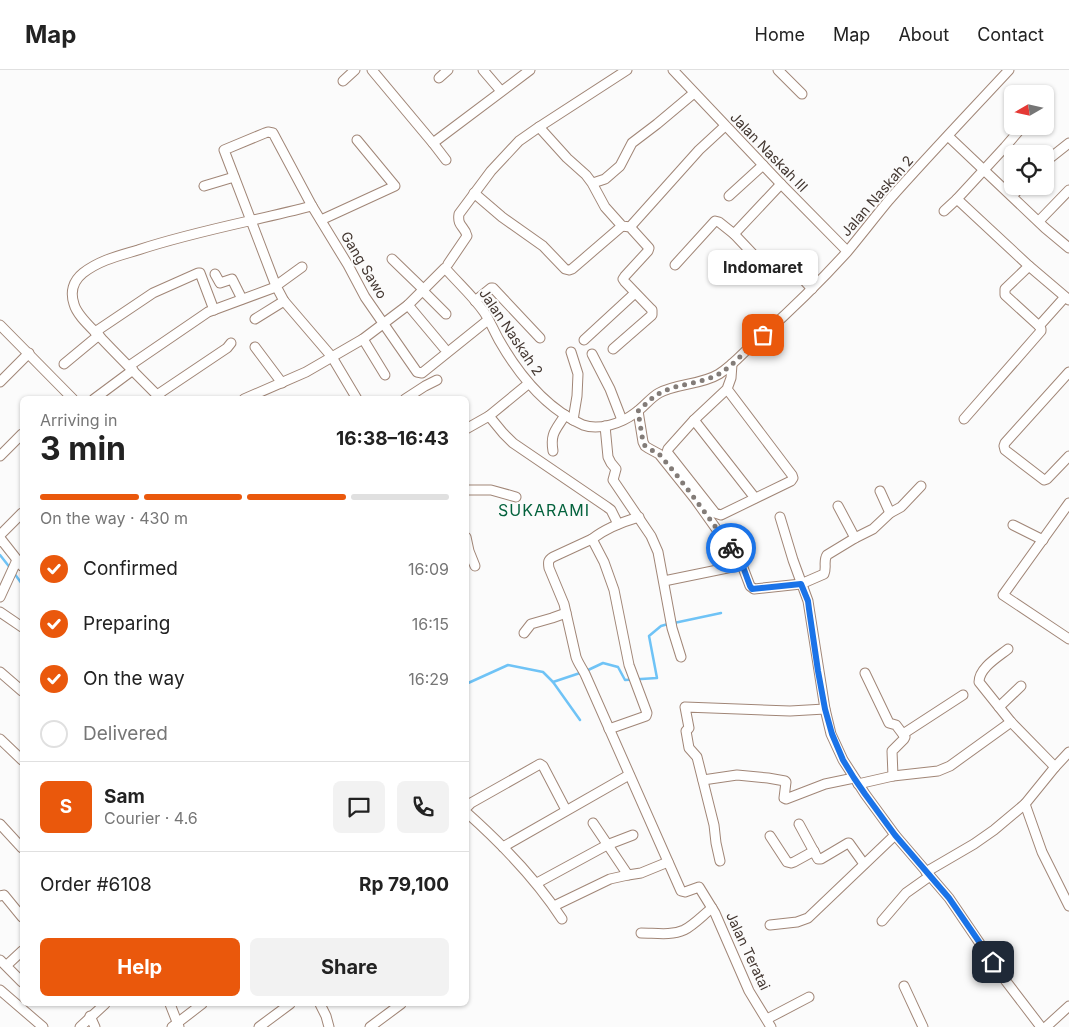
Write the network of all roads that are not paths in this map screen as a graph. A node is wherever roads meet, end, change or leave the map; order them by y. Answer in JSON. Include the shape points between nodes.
{"nodes":[{"id":1,"x":355,"y":70,"type":"edge"},
{"id":2,"x":372,"y":70,"type":"edge"},
{"id":3,"x":448,"y":70,"type":"edge"},
{"id":4,"x":482,"y":70,"type":"edge"},
{"id":5,"x":530,"y":70,"type":"edge"},
{"id":6,"x":627,"y":70,"type":"edge"},
{"id":7,"x":673,"y":70,"type":"edge"},
{"id":8,"x":778,"y":70,"type":"edge"},
{"id":9,"x":1009,"y":70,"type":"edge"},
{"id":10,"x":439,"y":78,"type":"dead end"},
{"id":11,"x":343,"y":81,"type":"dead end"},
{"id":12,"x":500,"y":91,"type":"junction"},
{"id":13,"x":694,"y":93,"type":"junction"},
{"id":14,"x":802,"y":94,"type":"dead end"},
{"id":15,"x":725,"y":126,"type":"junction"},
{"id":16,"x":539,"y":127,"type":"junction"},
{"id":17,"x":1016,"y":135,"type":"edge"},
{"id":18,"x":948,"y":136,"type":"junction"},
{"id":19,"x":357,"y":140,"type":"dead end"},
{"id":20,"x":433,"y":143,"type":"junction"},
{"id":21,"x":1069,"y":143,"type":"edge"},
{"id":22,"x":1054,"y":155,"type":"edge"},
{"id":23,"x":446,"y":160,"type":"dead end"},
{"id":24,"x":763,"y":165,"type":"junction"},
{"id":25,"x":983,"y":170,"type":"junction"},
{"id":26,"x":234,"y":176,"type":"junction"},
{"id":27,"x":593,"y":184,"type":"junction"},
{"id":28,"x":781,"y":184,"type":"junction"},
{"id":29,"x":204,"y":186,"type":"dead end"},
{"id":30,"x":1069,"y":190,"type":"edge"},
{"id":31,"x":474,"y":193,"type":"junction"},
{"id":32,"x":728,"y":196,"type":"dead end"},
{"id":33,"x":1012,"y":196,"type":"joint"},
{"id":34,"x":957,"y":199,"type":"junction"},
{"id":35,"x":312,"y":206,"type":"junction"},
{"id":36,"x":944,"y":211,"type":"dead end"},
{"id":37,"x":320,"y":220,"type":"junction"},
{"id":38,"x":250,"y":221,"type":"junction"},
{"id":39,"x":1039,"y":221,"type":"junction"},
{"id":40,"x":626,"y":227,"type":"junction"},
{"id":41,"x":734,"y":234,"type":"junction"},
{"id":42,"x":1069,"y":248,"type":"edge"},
{"id":43,"x":847,"y":251,"type":"junction"},
{"id":44,"x":392,"y":259,"type":"dead end"},
{"id":45,"x":448,"y":264,"type":"dead end"},
{"id":46,"x":675,"y":265,"type":"dead end"},
{"id":47,"x":1028,"y":266,"type":"junction"},
{"id":48,"x":302,"y":268,"type":"dead end"},
{"id":49,"x":215,"y":274,"type":"dead end"},
{"id":50,"x":276,"y":286,"type":"junction"},
{"id":51,"x":812,"y":289,"type":"junction"},
{"id":52,"x":423,"y":290,"type":"junction"},
{"id":53,"x":635,"y":293,"type":"junction"},
{"id":54,"x":242,"y":299,"type":"junction"},
{"id":55,"x":1067,"y":299,"type":"edge"},
{"id":56,"x":284,"y":301,"type":"junction"},
{"id":57,"x":476,"y":301,"type":"junction"},
{"id":58,"x":408,"y":305,"type":"junction"},
{"id":59,"x":214,"y":310,"type":"junction"},
{"id":60,"x":446,"y":314,"type":"dead end"},
{"id":61,"x":255,"y":319,"type":"dead end"},
{"id":62,"x":488,"y":320,"type":"junction"},
{"id":63,"x":384,"y":324,"type":"junction"},
{"id":64,"x":0,"y":326,"type":"edge"},
{"id":65,"x":1039,"y":326,"type":"junction"},
{"id":66,"x":97,"y":334,"type":"junction"},
{"id":67,"x":540,"y":338,"type":"dead end"},
{"id":68,"x":363,"y":339,"type":"junction"},
{"id":69,"x":584,"y":340,"type":"dead end"},
{"id":70,"x":231,"y":343,"type":"dead end"},
{"id":71,"x":255,"y":346,"type":"dead end"},
{"id":72,"x":444,"y":348,"type":"dead end"},
{"id":73,"x":613,"y":349,"type":"dead end"},
{"id":74,"x":571,"y":352,"type":"dead end"},
{"id":75,"x":29,"y":353,"type":"junction"},
{"id":76,"x":592,"y":354,"type":"dead end"},
{"id":77,"x":332,"y":357,"type":"junction"},
{"id":78,"x":64,"y":364,"type":"dead end"},
{"id":79,"x":732,"y":364,"type":"junction"},
{"id":80,"x":131,"y":368,"type":"junction"},
{"id":81,"x":1069,"y":372,"type":"edge"},
{"id":82,"x":385,"y":375,"type":"dead end"},
{"id":83,"x":437,"y":380,"type":"dead end"},
{"id":84,"x":0,"y":382,"type":"edge"},
{"id":85,"x":282,"y":383,"type":"junction"},
{"id":86,"x":528,"y":384,"type":"junction"},
{"id":87,"x":727,"y":389,"type":"junction"},
{"id":88,"x":70,"y":395,"type":"edge"},
{"id":89,"x":98,"y":396,"type":"edge"},
{"id":90,"x":158,"y":396,"type":"edge"},
{"id":91,"x":160,"y":396,"type":"edge"},
{"id":92,"x":251,"y":396,"type":"edge"},
{"id":93,"x":355,"y":396,"type":"edge"},
{"id":94,"x":410,"y":396,"type":"edge"},
{"id":95,"x":638,"y":411,"type":"junction"},
{"id":96,"x":489,"y":416,"type":"junction"},
{"id":97,"x":569,"y":417,"type":"junction"},
{"id":98,"x":964,"y":419,"type":"dead end"},
{"id":99,"x":622,"y":420,"type":"junction"},
{"id":100,"x":694,"y":420,"type":"junction"},
{"id":101,"x":606,"y":426,"type":"junction"},
{"id":102,"x":469,"y":427,"type":"edge"},
{"id":103,"x":20,"y":436,"type":"edge"},
{"id":104,"x":553,"y":451,"type":"dead end"},
{"id":105,"x":0,"y":455,"type":"edge"},
{"id":106,"x":1069,"y":456,"type":"edge"},
{"id":107,"x":921,"y":486,"type":"dead end"},
{"id":108,"x":469,"y":490,"type":"edge"},
{"id":109,"x":880,"y":491,"type":"dead end"},
{"id":110,"x":516,"y":497,"type":"dead end"},
{"id":111,"x":755,"y":498,"type":"junction"},
{"id":112,"x":1069,"y":502,"type":"edge"},
{"id":113,"x":838,"y":506,"type":"dead end"},
{"id":114,"x":890,"y":512,"type":"junction"},
{"id":115,"x":20,"y":515,"type":"edge"},
{"id":116,"x":639,"y":517,"type":"junction"},
{"id":117,"x":780,"y":517,"type":"dead end"},
{"id":118,"x":618,"y":524,"type":"junction"},
{"id":119,"x":1013,"y":525,"type":"dead end"},
{"id":120,"x":0,"y":536,"type":"edge"},
{"id":121,"x":855,"y":538,"type":"junction"},
{"id":122,"x":592,"y":539,"type":"junction"},
{"id":123,"x":1042,"y":540,"type":"junction"},
{"id":124,"x":469,"y":552,"type":"edge"},
{"id":125,"x":18,"y":563,"type":"edge"},
{"id":126,"x":742,"y":564,"type":"junction"},
{"id":127,"x":475,"y":566,"type":"dead end"},
{"id":128,"x":664,"y":581,"type":"junction"},
{"id":129,"x":801,"y":584,"type":"junction"},
{"id":130,"x":0,"y":597,"type":"edge"},
{"id":131,"x":0,"y":612,"type":"edge"},
{"id":132,"x":566,"y":612,"type":"junction"},
{"id":133,"x":20,"y":626,"type":"edge"},
{"id":134,"x":524,"y":634,"type":"dead end"},
{"id":135,"x":1069,"y":639,"type":"edge"},
{"id":136,"x":1008,"y":649,"type":"dead end"},
{"id":137,"x":681,"y":657,"type":"dead end"},
{"id":138,"x":0,"y":672,"type":"edge"},
{"id":139,"x":866,"y":673,"type":"dead end"},
{"id":140,"x":1021,"y":686,"type":"dead end"},
{"id":141,"x":20,"y":689,"type":"edge"},
{"id":142,"x":963,"y":695,"type":"dead end"},
{"id":143,"x":999,"y":707,"type":"junction"},
{"id":144,"x":825,"y":709,"type":"junction"},
{"id":145,"x":1011,"y":722,"type":"junction"},
{"id":146,"x":609,"y":729,"type":"junction"},
{"id":147,"x":903,"y":734,"type":"junction"},
{"id":148,"x":0,"y":739,"type":"edge"},
{"id":149,"x":1069,"y":752,"type":"edge"},
{"id":150,"x":20,"y":758,"type":"edge"},
{"id":151,"x":1054,"y":767,"type":"junction"},
{"id":152,"x":629,"y":775,"type":"junction"},
{"id":153,"x":893,"y":776,"type":"junction"},
{"id":154,"x":702,"y":780,"type":"junction"},
{"id":155,"x":856,"y":781,"type":"junction"},
{"id":156,"x":1025,"y":804,"type":"junction"},
{"id":157,"x":469,"y":806,"type":"edge"},
{"id":158,"x":566,"y":810,"type":"junction"},
{"id":159,"x":469,"y":813,"type":"edge"},
{"id":160,"x":593,"y":823,"type":"dead end"},
{"id":161,"x":0,"y":824,"type":"edge"},
{"id":162,"x":799,"y":824,"type":"dead end"},
{"id":163,"x":633,"y":835,"type":"dead end"},
{"id":164,"x":895,"y":835,"type":"junction"},
{"id":165,"x":770,"y":836,"type":"dead end"},
{"id":166,"x":607,"y":845,"type":"junction"},
{"id":167,"x":20,"y":846,"type":"edge"},
{"id":168,"x":503,"y":847,"type":"junction"},
{"id":169,"x":814,"y":851,"type":"junction"},
{"id":170,"x":720,"y":861,"type":"dead end"},
{"id":171,"x":668,"y":862,"type":"junction"},
{"id":172,"x":864,"y":864,"type":"junction"},
{"id":173,"x":928,"y":874,"type":"junction"},
{"id":174,"x":628,"y":875,"type":"junction"},
{"id":175,"x":537,"y":883,"type":"junction"},
{"id":176,"x":0,"y":896,"type":"edge"},
{"id":177,"x":554,"y":906,"type":"junction"},
{"id":178,"x":1069,"y":906,"type":"edge"},
{"id":179,"x":712,"y":908,"type":"junction"},
{"id":180,"x":20,"y":915,"type":"edge"},
{"id":181,"x":562,"y":919,"type":"dead end"},
{"id":182,"x":882,"y":921,"type":"dead end"},
{"id":183,"x":770,"y":925,"type":"dead end"},
{"id":184,"x":641,"y":933,"type":"dead end"},
{"id":185,"x":20,"y":952,"type":"edge"},
{"id":186,"x":3,"y":963,"type":"edge"},
{"id":187,"x":20,"y":980,"type":"edge"},
{"id":188,"x":904,"y":986,"type":"dead end"},
{"id":189,"x":0,"y":990,"type":"edge"},
{"id":190,"x":809,"y":997,"type":"dead end"},
{"id":191,"x":102,"y":1006,"type":"edge"},
{"id":192,"x":171,"y":1006,"type":"edge"},
{"id":193,"x":200,"y":1006,"type":"edge"},
{"id":194,"x":287,"y":1006,"type":"edge"},
{"id":195,"x":321,"y":1006,"type":"edge"},
{"id":196,"x":398,"y":1006,"type":"edge"},
{"id":197,"x":1069,"y":1006,"type":"edge"},
{"id":198,"x":90,"y":1016,"type":"junction"},
{"id":199,"x":769,"y":1023,"type":"edge"},
{"id":200,"x":38,"y":1026,"type":"edge"},
{"id":201,"x":177,"y":1026,"type":"edge"},
{"id":202,"x":80,"y":1027,"type":"edge"},
{"id":203,"x":95,"y":1027,"type":"edge"},
{"id":204,"x":259,"y":1027,"type":"edge"},
{"id":205,"x":329,"y":1027,"type":"edge"},
{"id":206,"x":370,"y":1027,"type":"edge"},
{"id":207,"x":923,"y":1027,"type":"edge"},
{"id":208,"x":1041,"y":1027,"type":"edge"},
{"id":209,"x":1046,"y":1027,"type":"edge"}],
"edges":[{"from":1,"to":11,"type":"street"},
{"from":2,"to":20,"type":"street"},
{"from":3,"to":10,"type":"street"},
{"from":4,"to":12,"type":"street"},
{"from":5,"to":12,"type":"street"},
{"from":6,"to":16,"type":"street"},
{"from":7,"to":13,"type":"street","name":"Jalan Naskah III"},
{"from":8,"to":14,"type":"street"},
{"from":9,"to":18,"type":"street","name":"Jalan Naskah 2"},
{"from":12,"to":20,"type":"street"},
{"from":13,"to":15,"type":"street","name":"Jalan Naskah III"},
{"from":13,"to":27,"type":"street","via":[[632,143],[620,166],[606,179]]},
{"from":15,"to":24,"type":"street","name":"Jalan Naskah III"},
{"from":15,"to":40,"type":"street"},
{"from":16,"to":27,"type":"street"},
{"from":16,"to":31,"type":"street","via":[[519,141]]},
{"from":17,"to":25,"type":"street"},
{"from":18,"to":25,"type":"street"},
{"from":18,"to":43,"type":"street","name":"Jalan Naskah 2"},
{"from":19,"to":37,"type":"street","via":[[395,186]]},
{"from":20,"to":23,"type":"street"},
{"from":21,"to":22,"type":"street"},
{"from":24,"to":28,"type":"street","name":"Jalan Naskah III"},
{"from":24,"to":32,"type":"street"},
{"from":25,"to":33,"type":"street"},
{"from":25,"to":34,"type":"street"},
{"from":26,"to":29,"type":"street"},
{"from":26,"to":35,"type":"street","name":"Gang Sawo","via":[[224,150],[271,132]]},
{"from":26,"to":38,"type":"street"},
{"from":27,"to":40,"type":"street","via":[[605,207]]},
{"from":28,"to":41,"type":"street"},
{"from":28,"to":43,"type":"street","name":"Jalan Naskah III"},
{"from":30,"to":39,"type":"street"},
{"from":31,"to":40,"type":"street","via":[[569,270]]},
{"from":31,"to":45,"type":"street","via":[[458,219],[467,236]]},
{"from":33,"to":39,"type":"street"},
{"from":34,"to":36,"type":"street"},
{"from":34,"to":47,"type":"street"},
{"from":35,"to":37,"type":"street","name":"Gang Sawo"},
{"from":35,"to":38,"type":"street"},
{"from":37,"to":63,"type":"street","name":"Gang Sawo"},
{"from":38,"to":50,"type":"street"},
{"from":38,"to":66,"type":"street","via":[[201,231],[102,261],[82,274],[74,283],[74,306]]},
{"from":39,"to":42,"type":"street"},
{"from":40,"to":53,"type":"street","via":[[649,249],[624,278]]},
{"from":41,"to":46,"type":"street","via":[[716,221]]},
{"from":41,"to":51,"type":"street","via":[[769,272],[790,265]]},
{"from":43,"to":51,"type":"street","name":"Jalan Naskah 2"},
{"from":44,"to":52,"type":"street"},
{"from":47,"to":55,"type":"street"},
{"from":47,"to":65,"type":"street","via":[[1004,292]]},
{"from":48,"to":50,"type":"street"},
{"from":49,"to":54,"type":"street","via":[[220,283],[232,279]]},
{"from":50,"to":54,"type":"street"},
{"from":50,"to":56,"type":"street"},
{"from":51,"to":79,"type":"street","name":"Jalan Naskah 2"},
{"from":52,"to":57,"type":"street","name":"Jalan Naskah 2","via":[[444,268]]},
{"from":52,"to":58,"type":"street","name":"Jalan Naskah 2"},
{"from":52,"to":60,"type":"street"},
{"from":53,"to":69,"type":"street"},
{"from":53,"to":73,"type":"street","via":[[652,310],[652,315]]},
{"from":54,"to":59,"type":"street"},
{"from":55,"to":65,"type":"street"},
{"from":56,"to":61,"type":"street"},
{"from":56,"to":77,"type":"street"},
{"from":57,"to":62,"type":"street","name":"Jalan Naskah 2"},
{"from":57,"to":67,"type":"street","via":[[493,288]]},
{"from":58,"to":63,"type":"street","name":"Jalan Naskah 2"},
{"from":58,"to":72,"type":"street"},
{"from":59,"to":66,"type":"street","via":[[198,273],[153,292]]},
{"from":59,"to":80,"type":"street"},
{"from":62,"to":63,"type":"street","name":"Gang Sawo","via":[[420,373]]},
{"from":62,"to":86,"type":"street","name":"Jalan Naskah 2"},
{"from":63,"to":68,"type":"street","name":"Jalan Naskah 2"},
{"from":64,"to":75,"type":"street"},
{"from":65,"to":98,"type":"street","via":[[1039,334]]},
{"from":66,"to":78,"type":"street"},
{"from":66,"to":80,"type":"street"},
{"from":68,"to":77,"type":"street","name":"Jalan Naskah 2"},
{"from":68,"to":82,"type":"street"},
{"from":70,"to":91,"type":"street"},
{"from":71,"to":85,"type":"street"},
{"from":74,"to":97,"type":"street","via":[[578,374],[577,396]]},
{"from":75,"to":84,"type":"street"},
{"from":75,"to":88,"type":"street"},
{"from":76,"to":99,"type":"street"},
{"from":77,"to":85,"type":"street","name":"Jalan Naskah 2"},
{"from":77,"to":93,"type":"street"},
{"from":79,"to":87,"type":"street"},
{"from":79,"to":95,"type":"street","name":"Jalan Naskah 2","via":[[711,378],[663,391]]},
{"from":80,"to":89,"type":"street"},
{"from":80,"to":90,"type":"street"},
{"from":81,"to":106,"type":"street","via":[[1004,446],[1044,480]]},
{"from":83,"to":94,"type":"street"},
{"from":85,"to":92,"type":"street","name":"Jalan Naskah 2"},
{"from":86,"to":96,"type":"street"},
{"from":86,"to":97,"type":"street","name":"Jalan Naskah 2"},
{"from":87,"to":100,"type":"street"},
{"from":87,"to":111,"type":"street","via":[[793,477],[791,481]]},
{"from":95,"to":99,"type":"street","name":"Jalan Naskah 2"},
{"from":95,"to":126,"type":"street","via":[[645,446],[659,454],[675,473]]},
{"from":96,"to":102,"type":"street"},
{"from":96,"to":118,"type":"street","via":[[513,443],[611,510]]},
{"from":97,"to":101,"type":"street","name":"Jalan Naskah 2","via":[[586,426]]},
{"from":97,"to":104,"type":"street","via":[[553,435]]},
{"from":99,"to":101,"type":"street","name":"Jalan Naskah 2"},
{"from":100,"to":111,"type":"street"},
{"from":100,"to":111,"type":"street","via":[[667,450],[668,455],[718,515]]},
{"from":101,"to":116,"type":"street","via":[[608,457],[616,469],[613,480]]},
{"from":103,"to":105,"type":"street"},
{"from":107,"to":114,"type":"street","via":[[901,507]]},
{"from":108,"to":110,"type":"street","via":[[491,490]]},
{"from":109,"to":114,"type":"street"},
{"from":112,"to":123,"type":"street"},
{"from":113,"to":121,"type":"street"},
{"from":114,"to":121,"type":"street","via":[[873,529]]},
{"from":115,"to":120,"type":"street"},
{"from":116,"to":118,"type":"street"},
{"from":116,"to":128,"type":"street","via":[[658,552]]},
{"from":117,"to":129,"type":"street"},
{"from":118,"to":122,"type":"street"},
{"from":119,"to":123,"type":"street"},
{"from":120,"to":125,"type":"street"},
{"from":121,"to":129,"type":"street","via":[[827,555],[824,574]]},
{"from":122,"to":132,"type":"street","via":[[548,562]]},
{"from":122,"to":146,"type":"street","via":[[614,590],[629,665],[647,715]]},
{"from":123,"to":135,"type":"street","via":[[1003,595]]},
{"from":124,"to":127,"type":"street"},
{"from":125,"to":130,"type":"street"},
{"from":126,"to":128,"type":"street"},
{"from":126,"to":129,"type":"street","via":[[754,589]]},
{"from":128,"to":137,"type":"street"},
{"from":129,"to":144,"type":"street","via":[[808,605]]},
{"from":131,"to":133,"type":"street"},
{"from":132,"to":134,"type":"street","via":[[531,624]]},
{"from":132,"to":146,"type":"street","via":[[576,657]]},
{"from":136,"to":143,"type":"street","via":[[988,664],[978,679]]},
{"from":138,"to":141,"type":"street"},
{"from":139,"to":147,"type":"street","via":[[889,723],[896,725]]},
{"from":140,"to":143,"type":"street"},
{"from":142,"to":147,"type":"street"},
{"from":143,"to":145,"type":"street"},
{"from":144,"to":154,"type":"street","via":[[790,712],[685,707],[689,748],[697,756]]},
{"from":144,"to":155,"type":"street","via":[[843,760]]},
{"from":145,"to":151,"type":"street"},
{"from":145,"to":153,"type":"street","via":[[946,768]]},
{"from":146,"to":152,"type":"street"},
{"from":147,"to":153,"type":"street","via":[[904,738],[892,751]]},
{"from":148,"to":150,"type":"street"},
{"from":149,"to":151,"type":"street"},
{"from":151,"to":156,"type":"street"},
{"from":152,"to":158,"type":"street"},
{"from":152,"to":171,"type":"street"},
{"from":153,"to":155,"type":"street"},
{"from":154,"to":155,"type":"street","via":[[737,775],[784,780],[784,798],[787,799],[825,784]]},
{"from":154,"to":170,"type":"street"},
{"from":155,"to":164,"type":"street"},
{"from":156,"to":173,"type":"street","via":[[994,830]]},
{"from":156,"to":178,"type":"street","via":[[1042,852]]},
{"from":157,"to":158,"type":"street","via":[[540,764]]},
{"from":158,"to":168,"type":"street"},
{"from":159,"to":168,"type":"street"},
{"from":160,"to":166,"type":"street"},
{"from":161,"to":167,"type":"street"},
{"from":162,"to":169,"type":"street"},
{"from":163,"to":166,"type":"street"},
{"from":164,"to":172,"type":"street"},
{"from":164,"to":173,"type":"street"},
{"from":165,"to":169,"type":"street","via":[[788,862]]},
{"from":166,"to":174,"type":"street"},
{"from":166,"to":175,"type":"street"},
{"from":168,"to":175,"type":"street"},
{"from":169,"to":172,"type":"street","via":[[821,859],[848,843]]},
{"from":171,"to":174,"type":"street"},
{"from":171,"to":179,"type":"street","name":"Jalan Teratai","via":[[681,892],[699,887]]},
{"from":172,"to":183,"type":"street","via":[[808,918]]},
{"from":173,"to":182,"type":"street"},
{"from":173,"to":208,"type":"street","via":[[949,898]]},
{"from":174,"to":177,"type":"street","via":[[610,879]]},
{"from":175,"to":177,"type":"street"},
{"from":176,"to":180,"type":"street","via":[[4,895]]},
{"from":177,"to":181,"type":"street"},
{"from":179,"to":184,"type":"street","via":[[677,932]]},
{"from":179,"to":199,"type":"street","name":"Jalan Teratai","via":[[744,980]]},
{"from":185,"to":186,"type":"street"},
{"from":186,"to":187,"type":"street"},
{"from":188,"to":207,"type":"street"},
{"from":189,"to":200,"type":"street"},
{"from":190,"to":199,"type":"street"},
{"from":191,"to":198,"type":"street"},
{"from":192,"to":201,"type":"street"},
{"from":193,"to":201,"type":"street"},
{"from":194,"to":204,"type":"street"},
{"from":195,"to":205,"type":"street"},
{"from":196,"to":206,"type":"street"},
{"from":197,"to":209,"type":"street"},
{"from":198,"to":202,"type":"street"},
{"from":198,"to":203,"type":"street"}]}
